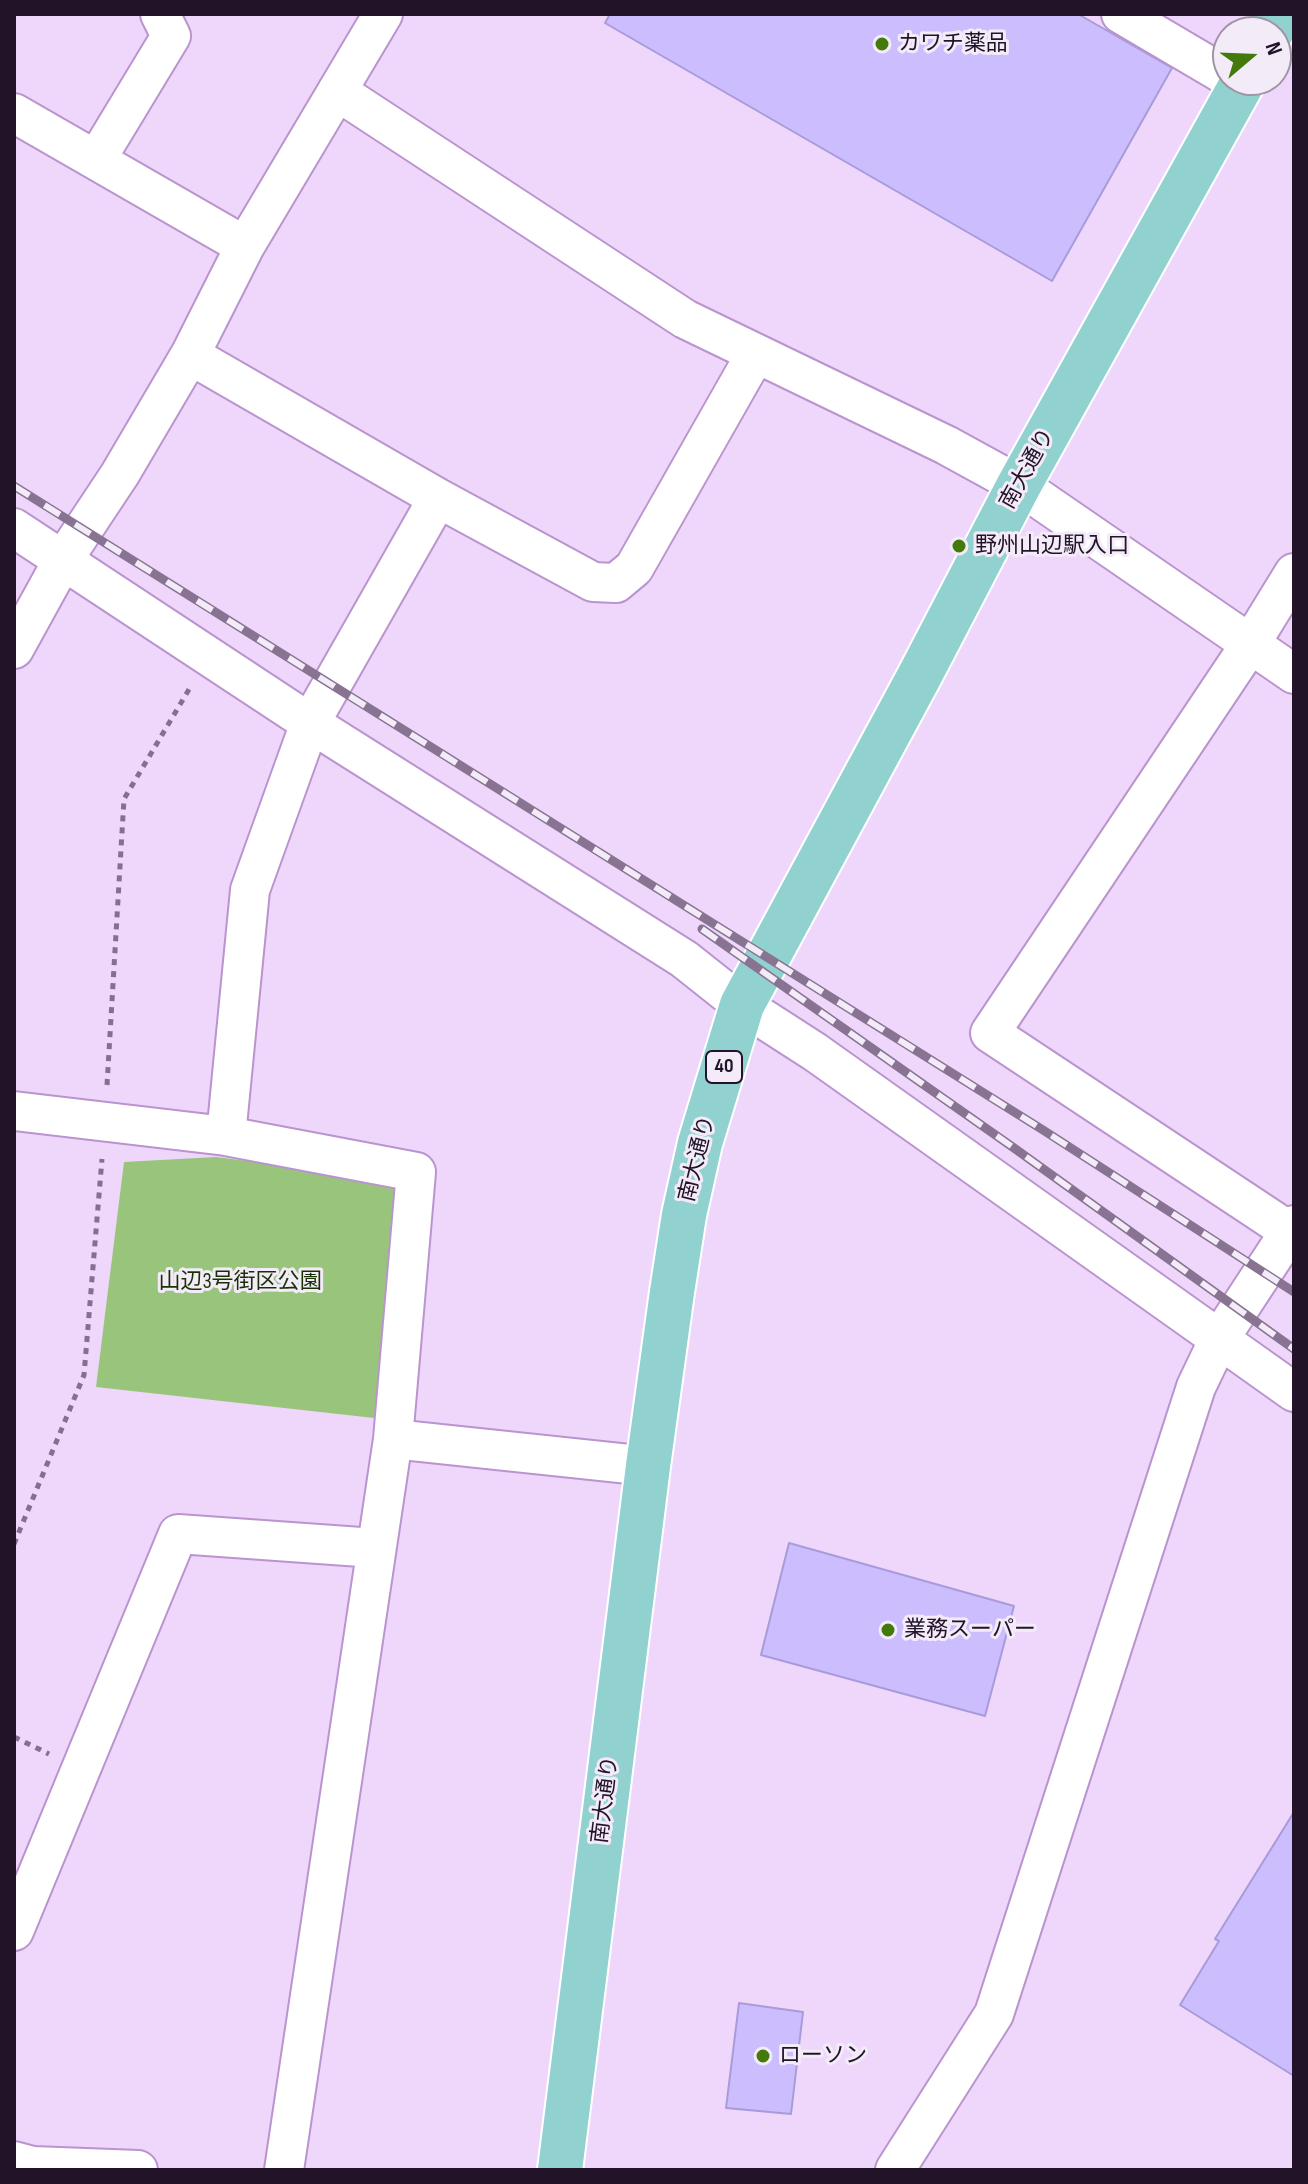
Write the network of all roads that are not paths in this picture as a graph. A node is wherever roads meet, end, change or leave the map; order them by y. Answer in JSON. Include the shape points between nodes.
{"nodes":[{"id":1,"x":160,"y":14,"type":"edge"},
{"id":2,"x":383,"y":14,"type":"edge"},
{"id":3,"x":1121,"y":14,"type":"edge"},
{"id":4,"x":1212,"y":66,"type":"edge"},
{"id":5,"x":337,"y":91,"type":"junction"},
{"id":6,"x":1228,"y":96,"type":"edge"},
{"id":7,"x":14,"y":113,"type":"edge"},
{"id":8,"x":96,"y":160,"type":"junction"},
{"id":9,"x":245,"y":246,"type":"junction"},
{"id":10,"x":190,"y":355,"type":"junction"},
{"id":11,"x":755,"y":355,"type":"junction"},
{"id":12,"x":1019,"y":485,"type":"junction"},
{"id":13,"x":438,"y":498,"type":"junction"},
{"id":14,"x":14,"y":528,"type":"edge"},
{"id":15,"x":63,"y":560,"type":"junction"},
{"id":16,"x":1294,"y":573,"type":"edge"},
{"id":17,"x":1251,"y":643,"type":"junction"},
{"id":18,"x":14,"y":649,"type":"edge"},
{"id":19,"x":1294,"y":674,"type":"edge"},
{"id":20,"x":310,"y":723,"type":"junction"},
{"id":21,"x":742,"y":1005,"type":"junction"},
{"id":22,"x":14,"y":1111,"type":"edge"},
{"id":23,"x":226,"y":1136,"type":"junction"},
{"id":24,"x":1291,"y":1228,"type":"edge"},
{"id":25,"x":1218,"y":1341,"type":"junction"},
{"id":26,"x":1294,"y":1392,"type":"edge"},
{"id":27,"x":393,"y":1439,"type":"junction"},
{"id":28,"x":648,"y":1466,"type":"junction"},
{"id":29,"x":375,"y":1548,"type":"junction"},
{"id":30,"x":14,"y":1931,"type":"edge"},
{"id":31,"x":27,"y":2166,"type":"edge"},
{"id":32,"x":138,"y":2170,"type":"edge"},
{"id":33,"x":284,"y":2170,"type":"edge"},
{"id":34,"x":560,"y":2170,"type":"edge"},
{"id":35,"x":895,"y":2170,"type":"edge"}],
"edges":[{"from":1,"to":8,"type":"street","via":[[171,36]]},
{"from":2,"to":5,"type":"street"},
{"from":3,"to":4,"type":"street"},
{"from":5,"to":9,"type":"street"},
{"from":5,"to":11,"type":"street","via":[[685,319]]},
{"from":6,"to":12,"type":"main road","name":"南大通り","number":"40"},
{"from":7,"to":8,"type":"street"},
{"from":8,"to":9,"type":"street"},
{"from":9,"to":10,"type":"street"},
{"from":10,"to":13,"type":"street"},
{"from":10,"to":15,"type":"street"},
{"from":11,"to":12,"type":"street"},
{"from":11,"to":13,"type":"street","via":[[634,568],[616,583],[593,582]]},
{"from":12,"to":17,"type":"street"},
{"from":12,"to":21,"type":"main road","name":"南大通り","number":"40"},
{"from":13,"to":20,"type":"street"},
{"from":14,"to":15,"type":"street"},
{"from":15,"to":18,"type":"street"},
{"from":15,"to":20,"type":"street"},
{"from":16,"to":17,"type":"street"},
{"from":17,"to":19,"type":"street"},
{"from":17,"to":24,"type":"street","via":[[990,1033]]},
{"from":20,"to":21,"type":"street","via":[[684,959]]},
{"from":20,"to":23,"type":"street","via":[[250,890]]},
{"from":21,"to":25,"type":"street"},
{"from":21,"to":28,"type":"main road","name":"南大通り","number":"40","via":[[684,1215]]},
{"from":22,"to":23,"type":"street"},
{"from":23,"to":27,"type":"street","via":[[416,1172]]},
{"from":24,"to":25,"type":"street"},
{"from":25,"to":26,"type":"street"},
{"from":25,"to":35,"type":"street","via":[[1196,1387],[994,2014]]},
{"from":27,"to":28,"type":"street"},
{"from":27,"to":29,"type":"street"},
{"from":28,"to":34,"type":"main road","name":"南大通り","number":"40"},
{"from":29,"to":30,"type":"street","via":[[178,1534]]},
{"from":29,"to":33,"type":"street"},
{"from":31,"to":32,"type":"street"}]}
